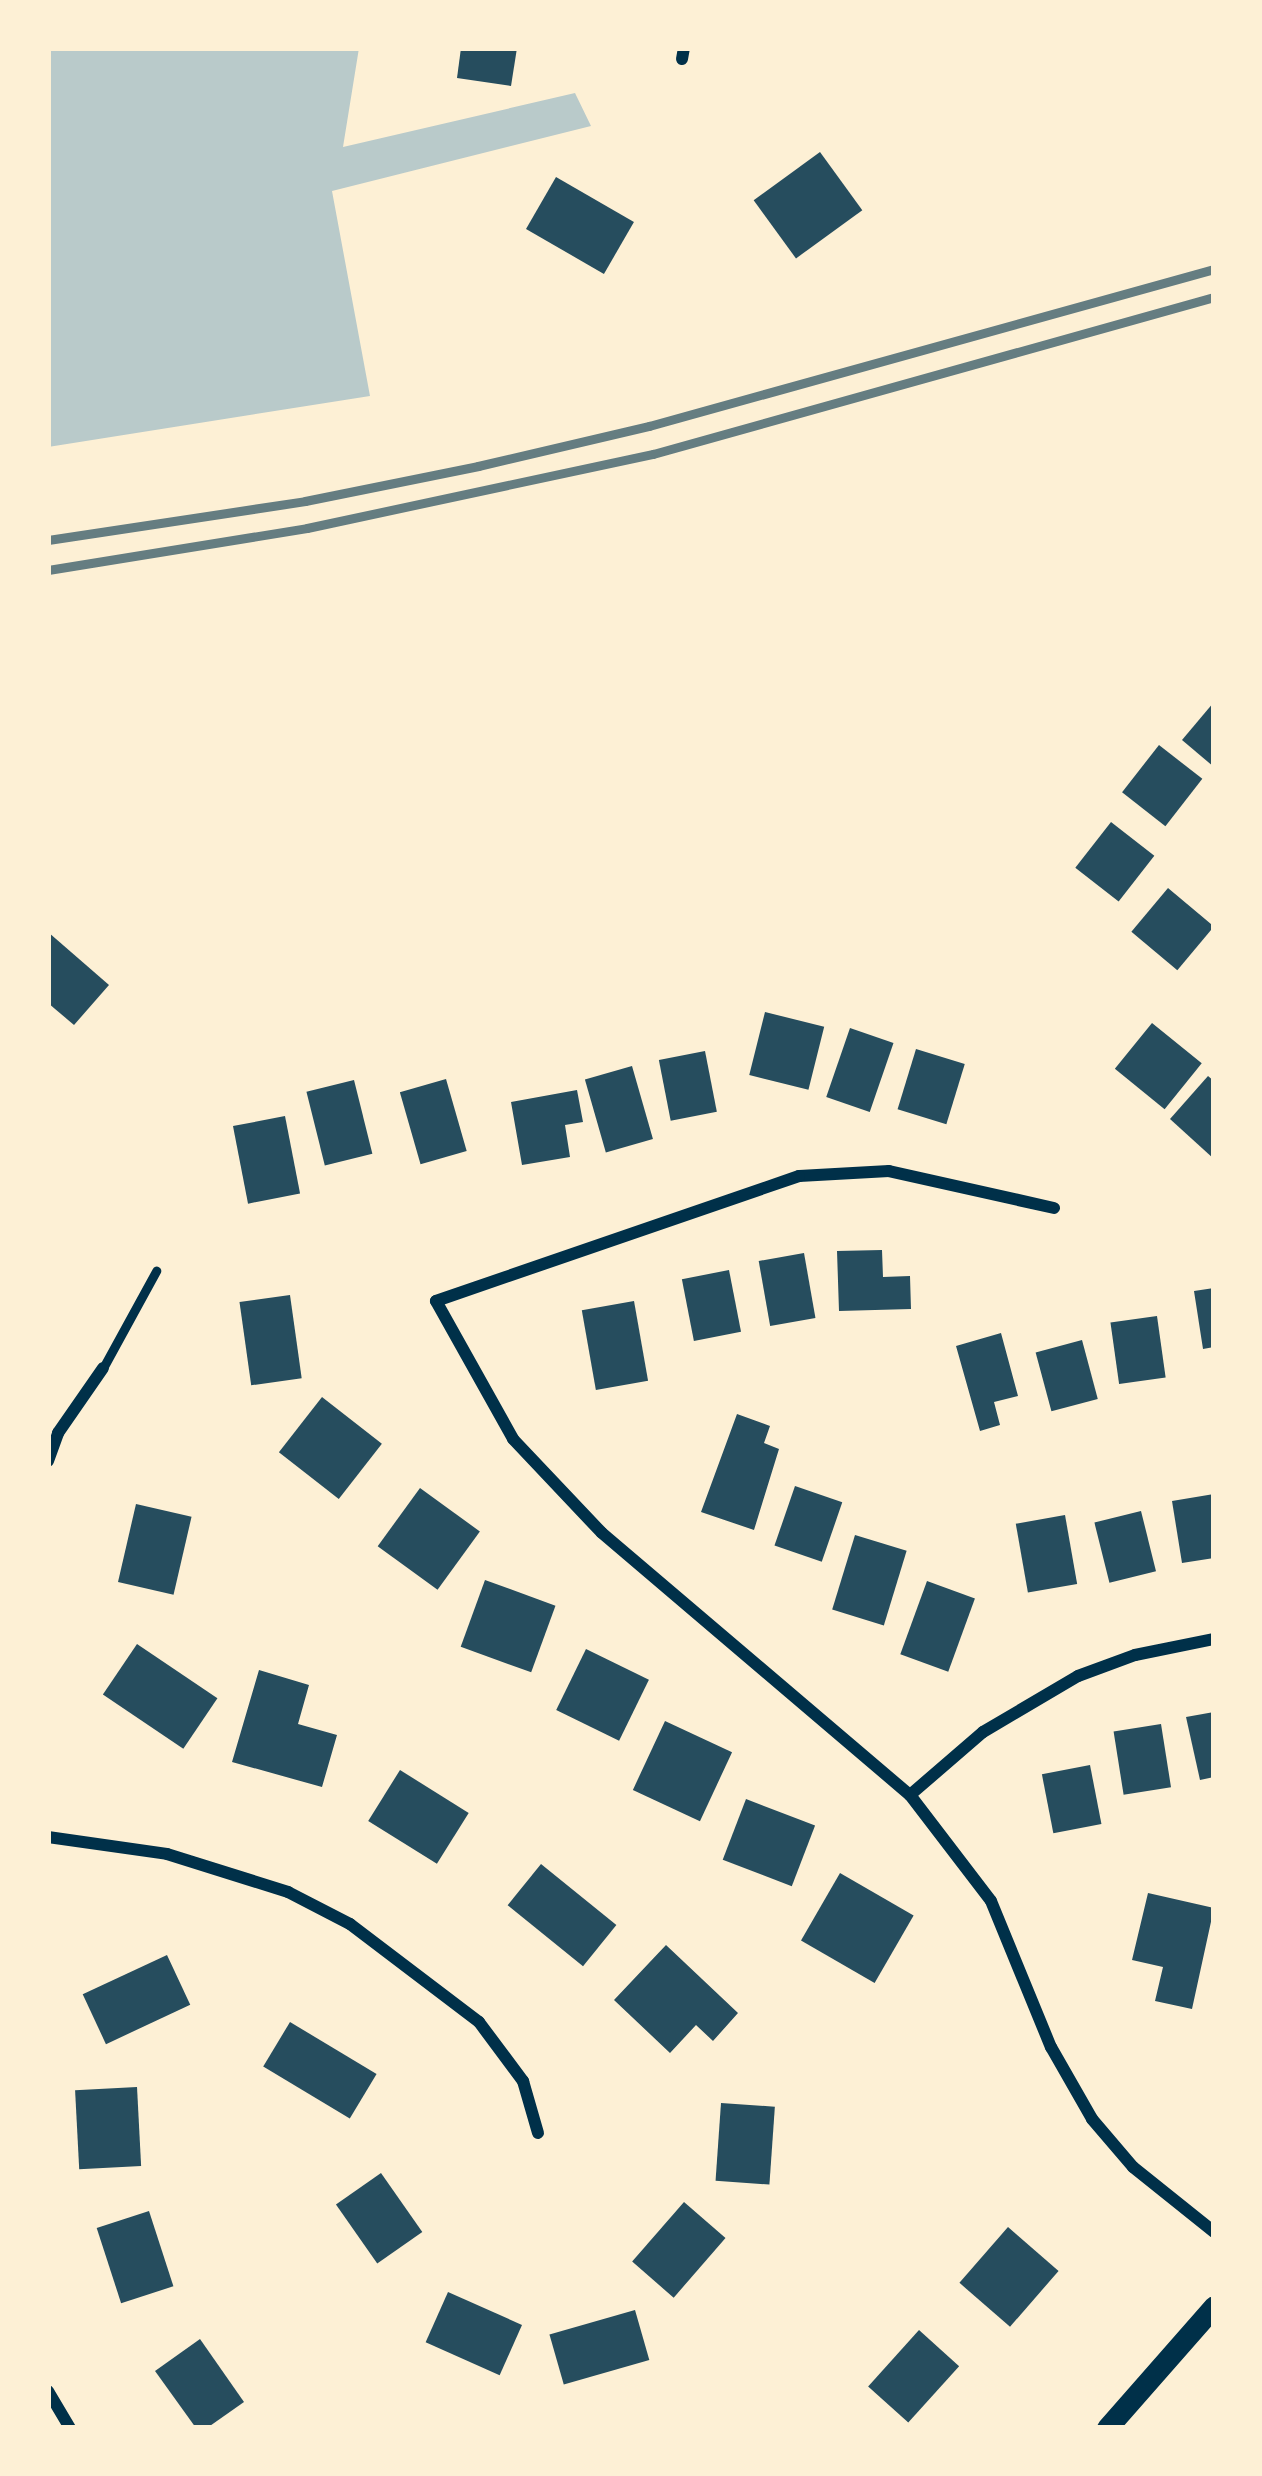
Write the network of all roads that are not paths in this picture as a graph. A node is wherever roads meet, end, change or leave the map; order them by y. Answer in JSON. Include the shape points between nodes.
{"nodes":[{"id":1,"x":1054,"y":1208,"type":"dead end"},
{"id":2,"x":156,"y":1271,"type":"dead end"},
{"id":3,"x":104,"y":1368,"type":"joint"},
{"id":4,"x":48,"y":1461,"type":"edge"},
{"id":5,"x":1214,"y":1639,"type":"edge"},
{"id":6,"x":910,"y":1795,"type":"junction"},
{"id":7,"x":48,"y":1838,"type":"edge"},
{"id":8,"x":538,"y":2133,"type":"dead end"},
{"id":9,"x":1214,"y":2232,"type":"edge"},
{"id":10,"x":1214,"y":2306,"type":"edge"},
{"id":11,"x":48,"y":2391,"type":"edge"},
{"id":12,"x":70,"y":2428,"type":"edge"},
{"id":13,"x":1107,"y":2428,"type":"edge"}],
"edges":[{"from":1,"to":6,"type":"street","via":[[889,1171],[799,1176],[436,1301],[514,1438],[602,1533]]},
{"from":2,"to":3,"type":"lane"},
{"from":3,"to":4,"type":"street"},
{"from":5,"to":6,"type":"street","via":[[1135,1654],[1078,1676],[983,1732]]},
{"from":6,"to":9,"type":"street","via":[[991,1901],[1051,2047],[1092,2119],[1133,2167]]},
{"from":7,"to":8,"type":"street","via":[[167,1854],[288,1892],[350,1924],[479,2021],[523,2081]]},
{"from":10,"to":13,"type":"street"},
{"from":11,"to":12,"type":"street"}]}
